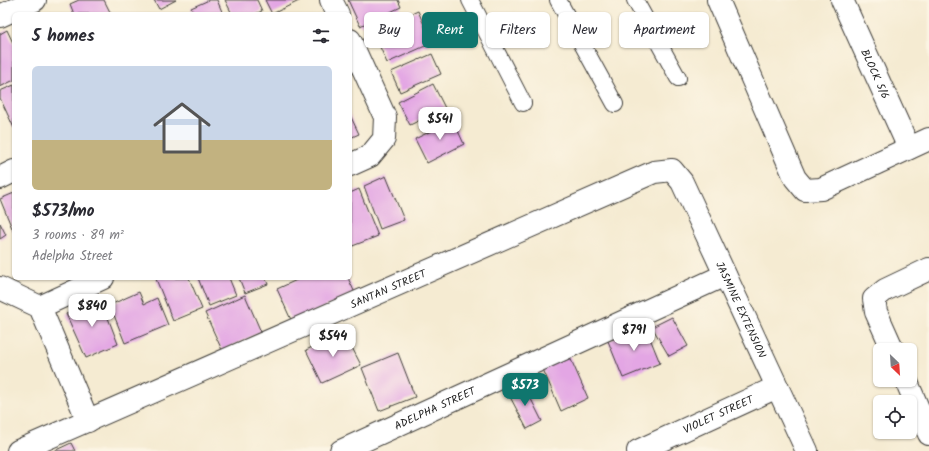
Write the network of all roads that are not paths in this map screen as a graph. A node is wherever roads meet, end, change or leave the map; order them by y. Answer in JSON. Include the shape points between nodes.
{"nodes":[{"id":1,"x":35,"y":0,"type":"edge"},
{"id":2,"x":331,"y":0,"type":"edge"},
{"id":3,"x":470,"y":0,"type":"edge"},
{"id":4,"x":558,"y":0,"type":"edge"},
{"id":5,"x":635,"y":0,"type":"edge"},
{"id":6,"x":718,"y":0,"type":"edge"},
{"id":7,"x":842,"y":0,"type":"edge"},
{"id":8,"x":337,"y":12,"type":"edge"},
{"id":9,"x":0,"y":16,"type":"edge"},
{"id":10,"x":352,"y":44,"type":"edge"},
{"id":11,"x":678,"y":78,"type":"dead end"},
{"id":12,"x":523,"y":103,"type":"dead end"},
{"id":13,"x":615,"y":104,"type":"dead end"},
{"id":14,"x":929,"y":139,"type":"edge"},
{"id":15,"x":909,"y":148,"type":"junction"},
{"id":16,"x":352,"y":164,"type":"edge"},
{"id":17,"x":672,"y":170,"type":"joint"},
{"id":18,"x":12,"y":173,"type":"edge"},
{"id":19,"x":0,"y":178,"type":"edge"},
{"id":20,"x":929,"y":269,"type":"edge"},
{"id":21,"x":725,"y":275,"type":"junction"},
{"id":22,"x":99,"y":280,"type":"edge"},
{"id":23,"x":0,"y":288,"type":"edge"},
{"id":24,"x":40,"y":307,"type":"junction"},
{"id":25,"x":889,"y":343,"type":"edge"},
{"id":26,"x":909,"y":387,"type":"edge"},
{"id":27,"x":777,"y":388,"type":"junction"},
{"id":28,"x":88,"y":421,"type":"junction"},
{"id":29,"x":929,"y":434,"type":"edge"},
{"id":30,"x":18,"y":451,"type":"edge"},
{"id":31,"x":342,"y":451,"type":"edge"},
{"id":32,"x":638,"y":451,"type":"edge"},
{"id":33,"x":807,"y":451,"type":"edge"}],
"edges":[{"from":1,"to":9,"type":"street"},
{"from":2,"to":8,"type":"street"},
{"from":3,"to":12,"type":"lane"},
{"from":4,"to":13,"type":"lane"},
{"from":5,"to":11,"type":"lane"},
{"from":6,"to":15,"type":"street","via":[[794,178],[805,190],[822,189]]},
{"from":7,"to":15,"type":"street","name":"BLOCK 5/6"},
{"from":10,"to":16,"type":"street","via":[[385,117],[384,139],[370,156]]},
{"from":14,"to":15,"type":"street"},
{"from":17,"to":21,"type":"street","name":"JASMINE EXTENSION","via":[[682,182]]},
{"from":17,"to":28,"type":"street","name":"SANTAN STREET","via":[[654,172]]},
{"from":18,"to":19,"type":"street"},
{"from":20,"to":25,"type":"street","via":[[885,290],[874,299],[876,312]]},
{"from":21,"to":27,"type":"street","name":"JASMINE EXTENSION"},
{"from":21,"to":31,"type":"street","name":"ADELPHA STREET"},
{"from":22,"to":24,"type":"street"},
{"from":23,"to":24,"type":"street"},
{"from":24,"to":28,"type":"street"},
{"from":26,"to":29,"type":"street"},
{"from":27,"to":32,"type":"street","name":"VIOLET STREET"},
{"from":27,"to":33,"type":"street","name":"JASMINE EXTENSION"},
{"from":28,"to":30,"type":"street","name":"SANTAN STREET"}]}
